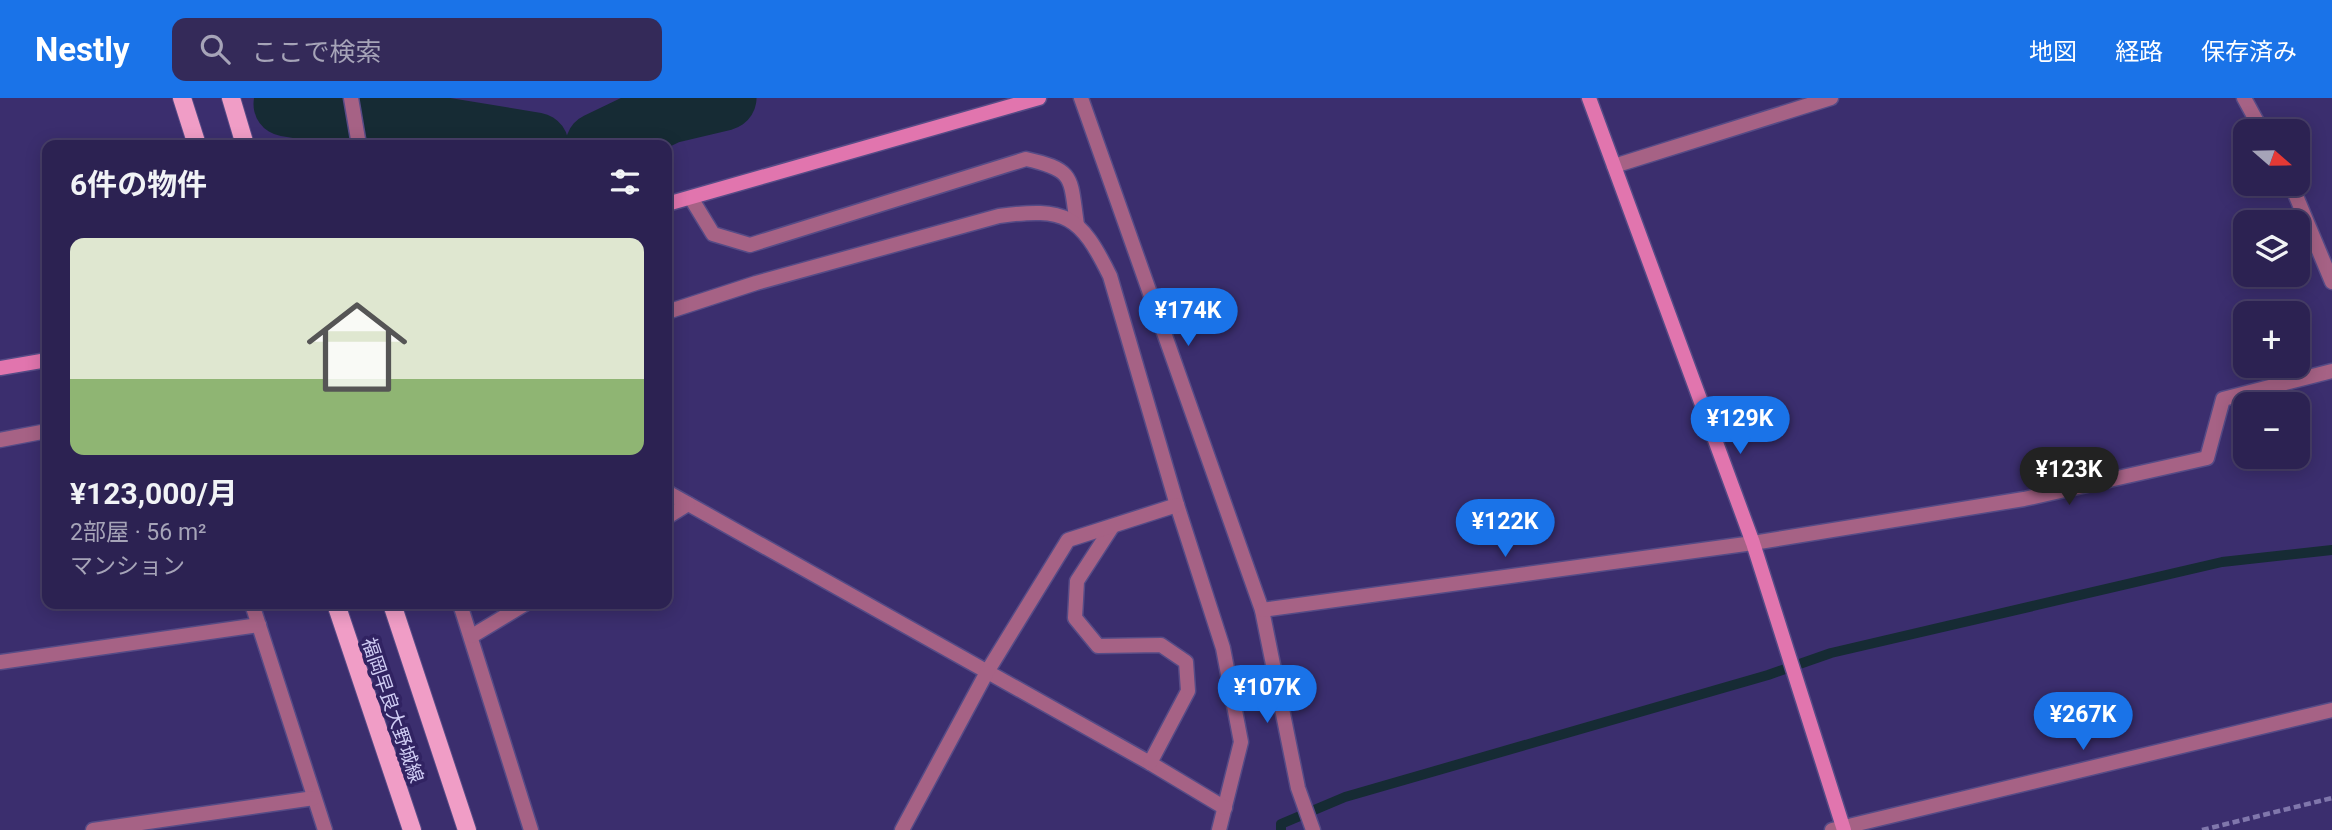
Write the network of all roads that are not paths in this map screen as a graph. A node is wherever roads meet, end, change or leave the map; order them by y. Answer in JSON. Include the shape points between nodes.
{"nodes":[{"id":1,"x":183,"y":98,"type":"edge"},
{"id":2,"x":231,"y":98,"type":"edge"},
{"id":3,"x":351,"y":98,"type":"edge"},
{"id":4,"x":1039,"y":98,"type":"edge"},
{"id":5,"x":1081,"y":98,"type":"edge"},
{"id":6,"x":1589,"y":98,"type":"edge"},
{"id":7,"x":1831,"y":98,"type":"edge"},
{"id":8,"x":2244,"y":98,"type":"edge"},
{"id":9,"x":1003,"y":103,"type":"edge"},
{"id":10,"x":2255,"y":119,"type":"edge"},
{"id":11,"x":196,"y":140,"type":"edge"},
{"id":12,"x":244,"y":140,"type":"edge"},
{"id":13,"x":358,"y":140,"type":"edge"},
{"id":14,"x":1614,"y":166,"type":"junction"},
{"id":15,"x":2296,"y":196,"type":"edge"},
{"id":16,"x":691,"y":198,"type":"junction"},
{"id":17,"x":672,"y":204,"type":"edge"},
{"id":18,"x":1077,"y":225,"type":"junction"},
{"id":19,"x":2332,"y":282,"type":"edge"},
{"id":20,"x":672,"y":310,"type":"edge"},
{"id":21,"x":42,"y":361,"type":"edge"},
{"id":22,"x":0,"y":368,"type":"edge"},
{"id":23,"x":2332,"y":372,"type":"edge"},
{"id":24,"x":42,"y":432,"type":"edge"},
{"id":25,"x":0,"y":440,"type":"edge"},
{"id":26,"x":672,"y":495,"type":"edge"},
{"id":27,"x":688,"y":504,"type":"junction"},
{"id":28,"x":1177,"y":505,"type":"junction"},
{"id":29,"x":672,"y":514,"type":"edge"},
{"id":30,"x":1112,"y":527,"type":"junction"},
{"id":31,"x":1753,"y":543,"type":"junction"},
{"id":32,"x":253,"y":609,"type":"edge"},
{"id":33,"x":338,"y":609,"type":"edge"},
{"id":34,"x":394,"y":609,"type":"edge"},
{"id":35,"x":462,"y":609,"type":"edge"},
{"id":36,"x":517,"y":609,"type":"edge"},
{"id":37,"x":1262,"y":610,"type":"junction"},
{"id":38,"x":258,"y":625,"type":"junction"},
{"id":39,"x":472,"y":636,"type":"junction"},
{"id":40,"x":0,"y":662,"type":"edge"},
{"id":41,"x":987,"y":672,"type":"junction"},
{"id":42,"x":2332,"y":710,"type":"edge"},
{"id":43,"x":1150,"y":763,"type":"junction"},
{"id":44,"x":314,"y":798,"type":"junction"},
{"id":45,"x":1225,"y":808,"type":"junction"},
{"id":46,"x":1840,"y":829,"type":"edge"},
{"id":47,"x":93,"y":830,"type":"edge"},
{"id":48,"x":325,"y":830,"type":"edge"},
{"id":49,"x":412,"y":830,"type":"edge"},
{"id":50,"x":467,"y":830,"type":"edge"},
{"id":51,"x":531,"y":830,"type":"edge"},
{"id":52,"x":902,"y":830,"type":"edge"},
{"id":53,"x":1219,"y":830,"type":"edge"},
{"id":54,"x":1313,"y":830,"type":"edge"}],
"edges":[{"from":1,"to":11,"type":"main road"},
{"from":2,"to":12,"type":"main road"},
{"from":3,"to":13,"type":"street"},
{"from":4,"to":9,"type":"street"},
{"from":5,"to":37,"type":"street"},
{"from":6,"to":14,"type":"street"},
{"from":7,"to":14,"type":"street"},
{"from":8,"to":10,"type":"street"},
{"from":9,"to":16,"type":"street"},
{"from":14,"to":31,"type":"street"},
{"from":15,"to":19,"type":"street"},
{"from":16,"to":17,"type":"street"},
{"from":16,"to":18,"type":"street","via":[[713,233],[750,245],[1026,159],[1064,172],[1071,185]]},
{"from":18,"to":20,"type":"street","via":[[1035,211],[999,216]]},
{"from":18,"to":28,"type":"street","via":[[1094,243],[1110,275]]},
{"from":21,"to":22,"type":"street"},
{"from":23,"to":31,"type":"street","via":[[2222,399],[2207,458],[2024,499]]},
{"from":24,"to":25,"type":"street"},
{"from":26,"to":27,"type":"street"},
{"from":27,"to":29,"type":"street"},
{"from":27,"to":41,"type":"street"},
{"from":28,"to":30,"type":"street"},
{"from":28,"to":45,"type":"street","via":[[1223,648],[1241,742]]},
{"from":30,"to":41,"type":"street","via":[[1068,540]]},
{"from":30,"to":43,"type":"street","via":[[1077,581],[1075,618],[1098,646],[1161,645],[1186,663],[1188,691]]},
{"from":31,"to":37,"type":"street"},
{"from":31,"to":46,"type":"street"},
{"from":32,"to":38,"type":"street"},
{"from":33,"to":49,"type":"main road","name":"福岡早良大野城線"},
{"from":34,"to":50,"type":"main road","name":"福岡早良大野城線"},
{"from":35,"to":39,"type":"street"},
{"from":36,"to":39,"type":"street"},
{"from":37,"to":54,"type":"street","via":[[1297,788]]},
{"from":38,"to":40,"type":"street"},
{"from":38,"to":44,"type":"street"},
{"from":39,"to":51,"type":"street"},
{"from":41,"to":43,"type":"street"},
{"from":41,"to":52,"type":"street"},
{"from":42,"to":46,"type":"street"},
{"from":43,"to":45,"type":"street"},
{"from":44,"to":47,"type":"street"},
{"from":44,"to":48,"type":"street"},
{"from":45,"to":53,"type":"street"}]}
